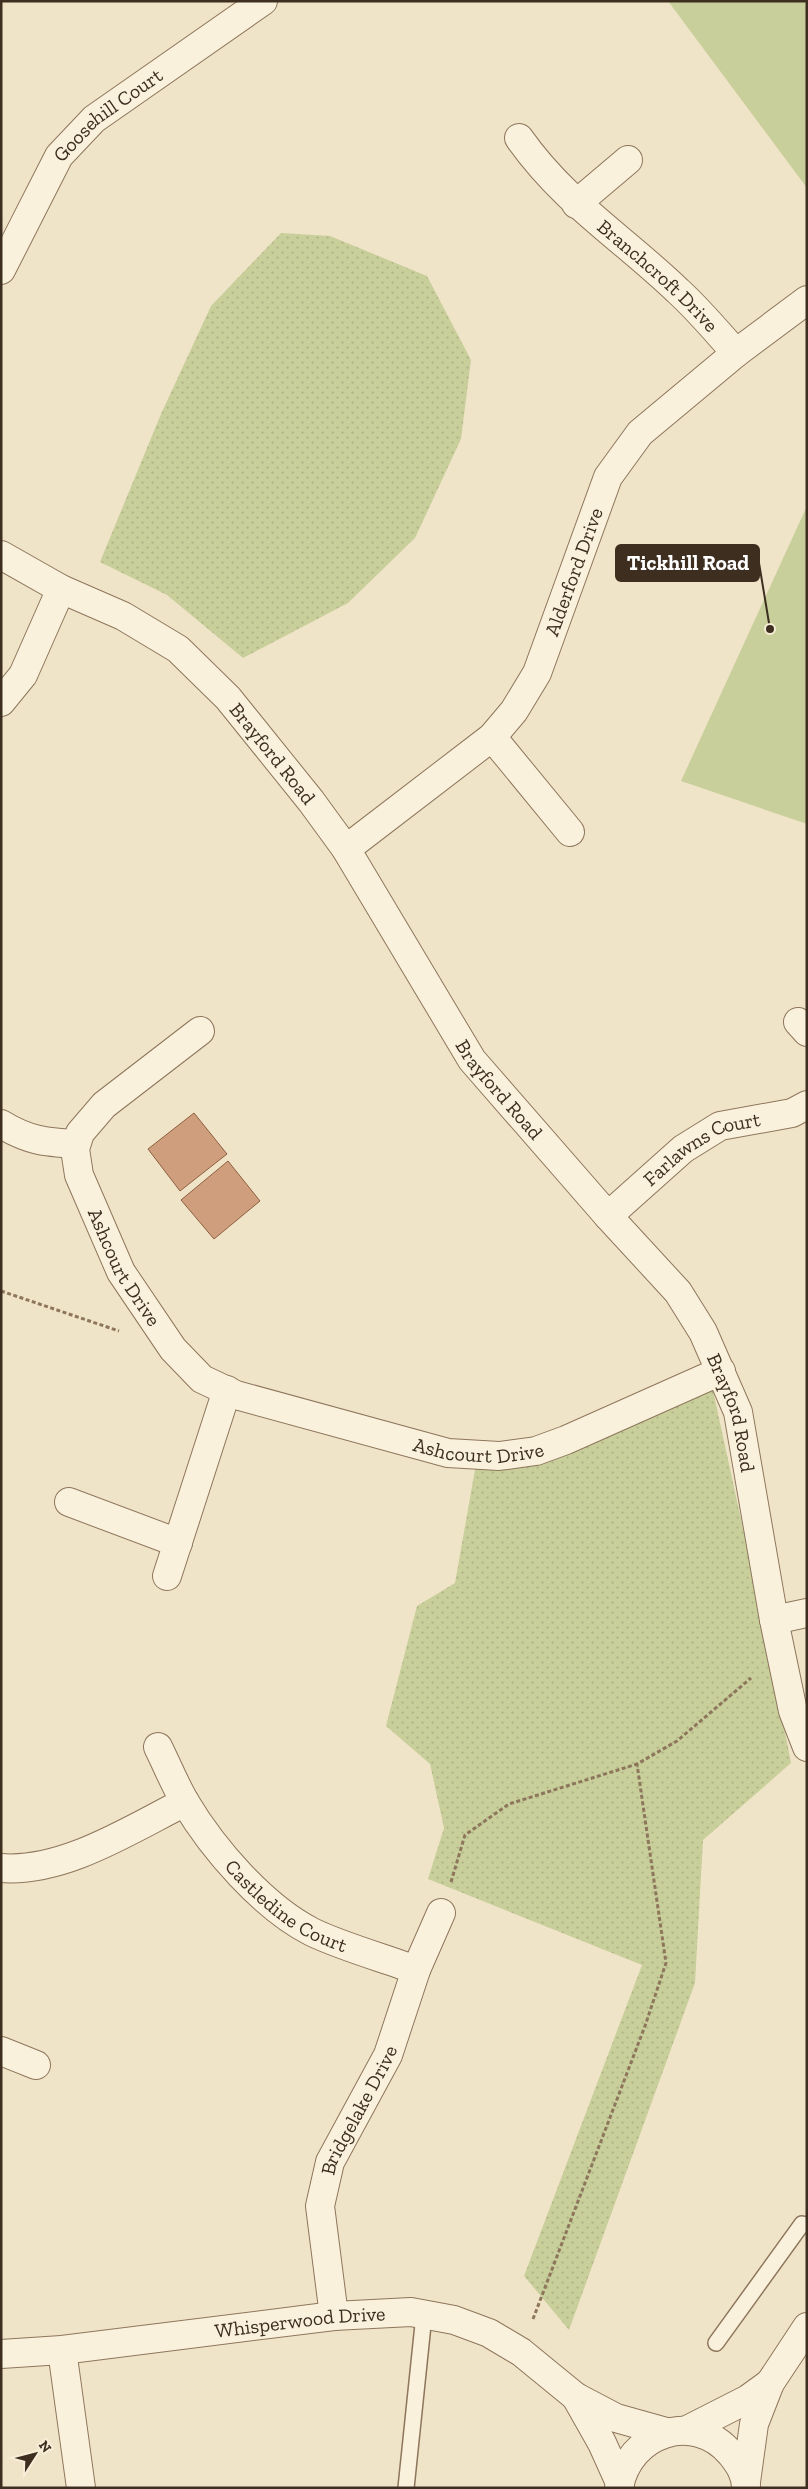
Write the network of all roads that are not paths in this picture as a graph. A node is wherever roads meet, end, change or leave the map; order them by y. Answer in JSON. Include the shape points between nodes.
{"nodes":[{"id":1,"x":246,"y":6,"type":"edge"},
{"id":2,"x":518,"y":138,"type":"dead end"},
{"id":3,"x":628,"y":160,"type":"dead end"},
{"id":4,"x":576,"y":204,"type":"junction"},
{"id":5,"x":1,"y":270,"type":"edge"},
{"id":6,"x":807,"y":300,"type":"edge"},
{"id":7,"x":736,"y":353,"type":"junction"},
{"id":8,"x":1,"y":555,"type":"edge"},
{"id":9,"x":61,"y":589,"type":"junction"},
{"id":10,"x":1,"y":702,"type":"edge"},
{"id":11,"x":492,"y":737,"type":"junction"},
{"id":12,"x":570,"y":832,"type":"dead end"},
{"id":13,"x":346,"y":848,"type":"junction"},
{"id":14,"x":200,"y":1031,"type":"dead end"},
{"id":15,"x":807,"y":1105,"type":"edge"},
{"id":16,"x":1,"y":1124,"type":"edge"},
{"id":17,"x":76,"y":1144,"type":"junction"},
{"id":18,"x":608,"y":1216,"type":"junction"},
{"id":19,"x":721,"y":1371,"type":"junction"},
{"id":20,"x":226,"y":1390,"type":"junction"},
{"id":21,"x":69,"y":1502,"type":"dead end"},
{"id":22,"x":178,"y":1543,"type":"junction"},
{"id":23,"x":167,"y":1576,"type":"dead end"},
{"id":24,"x":807,"y":1613,"type":"edge"},
{"id":25,"x":774,"y":1620,"type":"junction"},
{"id":26,"x":158,"y":1747,"type":"dead end"},
{"id":27,"x":807,"y":1747,"type":"edge"},
{"id":28,"x":185,"y":1802,"type":"junction"},
{"id":29,"x":1,"y":1868,"type":"edge"},
{"id":30,"x":441,"y":1913,"type":"road end"},
{"id":31,"x":416,"y":1970,"type":"junction"},
{"id":32,"x":1,"y":2051,"type":"edge"},
{"id":33,"x":36,"y":2065,"type":"dead end"},
{"id":34,"x":807,"y":2226,"type":"edge"},
{"id":35,"x":424,"y":2315,"type":"junction"},
{"id":36,"x":334,"y":2316,"type":"junction"},
{"id":37,"x":807,"y":2327,"type":"edge"},
{"id":38,"x":716,"y":2343,"type":"dead end"},
{"id":39,"x":62,"y":2350,"type":"junction"},
{"id":40,"x":1,"y":2354,"type":"edge"},
{"id":41,"x":770,"y":2383,"type":"junction"},
{"id":42,"x":576,"y":2397,"type":"junction"},
{"id":43,"x":676,"y":2431,"type":"junction"},
{"id":44,"x":746,"y":2485,"type":"edge"},
{"id":45,"x":620,"y":2486,"type":"edge"},
{"id":46,"x":81,"y":2488,"type":"edge"},
{"id":47,"x":406,"y":2488,"type":"edge"}],
"edges":[{"from":1,"to":5,"type":"street","name":"Goosehill Court","via":[[94,119],[59,156]]},
{"from":2,"to":4,"type":"street","name":"Branchcroft Drive","via":[[539,167]]},
{"from":3,"to":4,"type":"street"},
{"from":4,"to":7,"type":"street","name":"Branchcroft Drive","via":[[679,292]]},
{"from":6,"to":7,"type":"street","name":"Alderford Drive"},
{"from":7,"to":11,"type":"street","name":"Alderford Drive","via":[[640,433],[608,477],[537,673],[514,711]]},
{"from":8,"to":9,"type":"street","name":"Brayford Road"},
{"from":9,"to":10,"type":"street","via":[[23,675]]},
{"from":9,"to":13,"type":"street","name":"Brayford Road","via":[[123,616],[178,649],[228,698]]},
{"from":11,"to":12,"type":"street"},
{"from":11,"to":13,"type":"street","name":"Alderford Drive"},
{"from":13,"to":18,"type":"street","name":"Brayford Road","via":[[472,1060]]},
{"from":14,"to":17,"type":"street","via":[[104,1105],[80,1133]]},
{"from":15,"to":18,"type":"street","name":"Farlawns Court","via":[[792,1113],[720,1126],[683,1149]]},
{"from":16,"to":17,"type":"street","via":[[40,1142]]},
{"from":17,"to":20,"type":"street","name":"Ashcourt Drive","via":[[79,1175],[121,1272],[173,1350],[202,1379]]},
{"from":18,"to":19,"type":"street","name":"Brayford Road","via":[[678,1292],[703,1332]]},
{"from":19,"to":20,"type":"street","name":"Ashcourt Drive","via":[[566,1440],[536,1451],[499,1456],[448,1453]]},
{"from":19,"to":25,"type":"street","name":"Brayford Road","via":[[738,1412]]},
{"from":20,"to":22,"type":"street"},
{"from":21,"to":22,"type":"street"},
{"from":22,"to":23,"type":"street"},
{"from":24,"to":25,"type":"street"},
{"from":25,"to":27,"type":"street","name":"Brayford Road","via":[[793,1711]]},
{"from":26,"to":28,"type":"street","name":"Castledine Court"},
{"from":28,"to":29,"type":"street","via":[[80,1854],[36,1867]]},
{"from":28,"to":31,"type":"street","name":"Castledine Court","via":[[218,1849],[280,1911],[312,1932]]},
{"from":30,"to":31,"type":"street","name":"Bridgelake Drive"},
{"from":31,"to":36,"type":"street","name":"Bridgelake Drive","via":[[388,2054],[330,2162],[320,2206]]},
{"from":32,"to":33,"type":"street"},
{"from":34,"to":38,"type":"lane","via":[[802,2224]]},
{"from":35,"to":36,"type":"street","name":"Whisperwood Drive","via":[[411,2312]]},
{"from":35,"to":42,"type":"street","name":"Whisperwood Drive","via":[[454,2320],[489,2332],[520,2352]]},
{"from":35,"to":47,"type":"lane"},
{"from":36,"to":39,"type":"street","name":"Whisperwood Drive"},
{"from":37,"to":41,"type":"street"},
{"from":39,"to":40,"type":"street","name":"Whisperwood Drive"},
{"from":39,"to":46,"type":"street"},
{"from":41,"to":43,"type":"street","via":[[748,2399]]},
{"from":41,"to":44,"type":"street","via":[[754,2424]]},
{"from":42,"to":43,"type":"street","name":"Whisperwood Drive","via":[[616,2418]]},
{"from":42,"to":45,"type":"street","name":"Whisperwood Drive","via":[[602,2443]]},
{"from":43,"to":44,"type":"street","name":"Whisperwood Drive","via":[[707,2435],[722,2444],[740,2464]]},
{"from":43,"to":45,"type":"street","via":[[643,2444],[629,2459]]}]}
